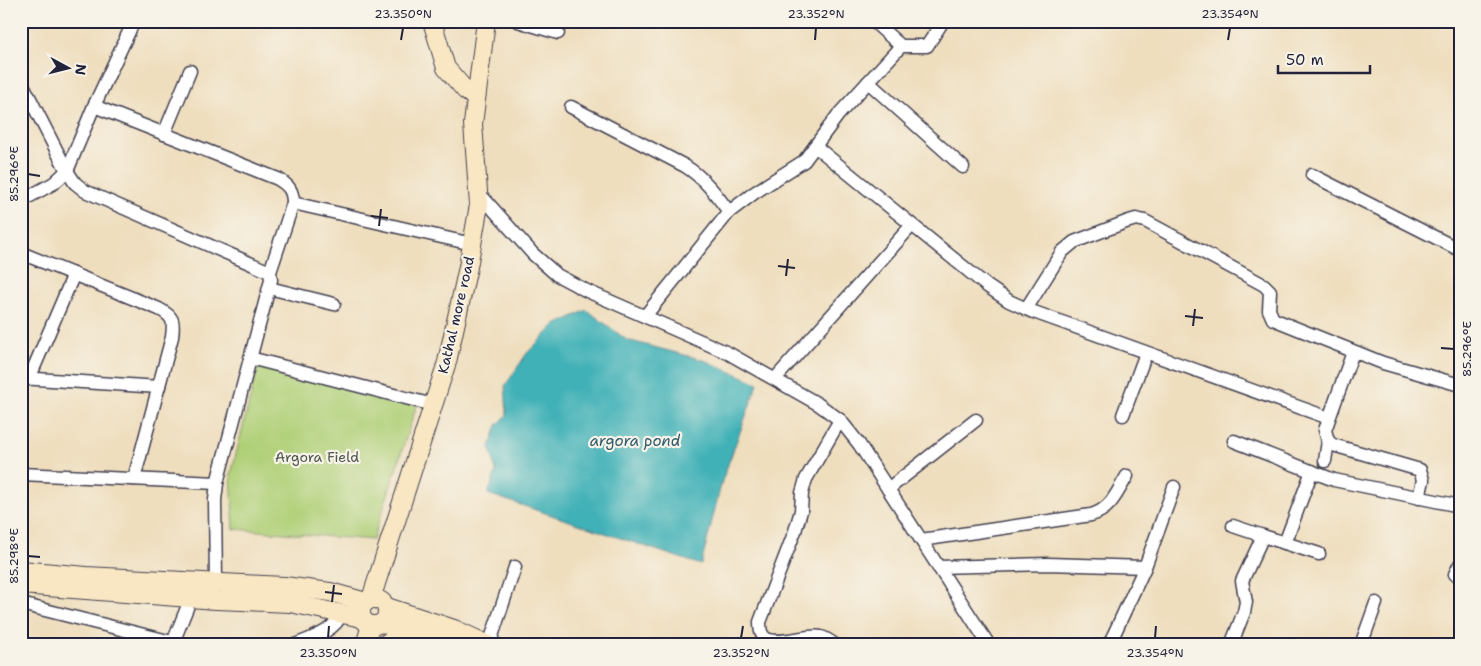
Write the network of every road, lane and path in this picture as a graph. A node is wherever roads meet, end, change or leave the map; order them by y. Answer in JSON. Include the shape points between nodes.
{"nodes":[{"id":1,"x":134,"y":21,"type":"edge"},
{"id":2,"x":432,"y":21,"type":"edge"},
{"id":3,"x":486,"y":21,"type":"edge"},
{"id":4,"x":518,"y":21,"type":"edge"},
{"id":5,"x":874,"y":21,"type":"edge"},
{"id":6,"x":943,"y":21,"type":"edge"},
{"id":7,"x":558,"y":33,"type":"dead end"},
{"id":8,"x":901,"y":46,"type":"junction"},
{"id":9,"x":190,"y":71,"type":"dead end"},
{"id":10,"x":21,"y":81,"type":"edge"},
{"id":11,"x":868,"y":82,"type":"junction"},
{"id":12,"x":476,"y":98,"type":"junction"},
{"id":13,"x":94,"y":106,"type":"junction"},
{"id":14,"x":571,"y":107,"type":"dead end"},
{"id":15,"x":164,"y":134,"type":"junction"},
{"id":16,"x":815,"y":146,"type":"junction"},
{"id":17,"x":963,"y":166,"type":"dead end"},
{"id":18,"x":67,"y":171,"type":"junction"},
{"id":19,"x":1312,"y":175,"type":"dead end"},
{"id":20,"x":478,"y":191,"type":"junction"},
{"id":21,"x":21,"y":201,"type":"edge"},
{"id":22,"x":293,"y":203,"type":"junction"},
{"id":23,"x":729,"y":212,"type":"junction"},
{"id":24,"x":912,"y":225,"type":"junction"},
{"id":25,"x":472,"y":244,"type":"junction"},
{"id":26,"x":1460,"y":250,"type":"edge"},
{"id":27,"x":21,"y":253,"type":"edge"},
{"id":28,"x":270,"y":272,"type":"junction"},
{"id":29,"x":74,"y":274,"type":"junction"},
{"id":30,"x":268,"y":288,"type":"junction"},
{"id":31,"x":334,"y":304,"type":"dead end"},
{"id":32,"x":1026,"y":309,"type":"junction"},
{"id":33,"x":645,"y":316,"type":"junction"},
{"id":34,"x":1353,"y":352,"type":"junction"},
{"id":35,"x":1146,"y":353,"type":"junction"},
{"id":36,"x":250,"y":358,"type":"junction"},
{"id":37,"x":25,"y":379,"type":"edge"},
{"id":38,"x":775,"y":379,"type":"junction"},
{"id":39,"x":1460,"y":385,"type":"edge"},
{"id":40,"x":159,"y":387,"type":"junction"},
{"id":41,"x":433,"y":405,"type":"junction"},
{"id":42,"x":1123,"y":415,"type":"dead end"},
{"id":43,"x":1330,"y":418,"type":"junction"},
{"id":44,"x":840,"y":420,"type":"junction"},
{"id":45,"x":976,"y":420,"type":"dead end"},
{"id":46,"x":1328,"y":440,"type":"junction"},
{"id":47,"x":1234,"y":441,"type":"dead end"},
{"id":48,"x":1325,"y":461,"type":"dead end"},
{"id":49,"x":1312,"y":471,"type":"junction"},
{"id":50,"x":21,"y":474,"type":"edge"},
{"id":51,"x":1127,"y":476,"type":"dead end"},
{"id":52,"x":134,"y":479,"type":"junction"},
{"id":53,"x":217,"y":483,"type":"junction"},
{"id":54,"x":1174,"y":487,"type":"dead end"},
{"id":55,"x":888,"y":489,"type":"junction"},
{"id":56,"x":1419,"y":498,"type":"junction"},
{"id":57,"x":1460,"y":506,"type":"edge"},
{"id":58,"x":1233,"y":526,"type":"dead end"},
{"id":59,"x":1263,"y":536,"type":"junction"},
{"id":60,"x":921,"y":540,"type":"junction"},
{"id":61,"x":1285,"y":543,"type":"junction"},
{"id":62,"x":1319,"y":554,"type":"dead end"},
{"id":63,"x":1145,"y":566,"type":"junction"},
{"id":64,"x":515,"y":567,"type":"dead end"},
{"id":65,"x":938,"y":567,"type":"junction"},
{"id":66,"x":21,"y":570,"type":"edge"},
{"id":67,"x":216,"y":582,"type":"junction"},
{"id":68,"x":21,"y":585,"type":"edge"},
{"id":69,"x":191,"y":598,"type":"junction"},
{"id":70,"x":21,"y":604,"type":"edge"},
{"id":71,"x":1376,"y":604,"type":"dead end"},
{"id":72,"x":342,"y":613,"type":"junction"},
{"id":73,"x":374,"y":614,"type":"junction"},
{"id":74,"x":405,"y":630,"type":"junction"},
{"id":75,"x":176,"y":644,"type":"edge"},
{"id":76,"x":295,"y":645,"type":"edge"},
{"id":77,"x":365,"y":645,"type":"edge"},
{"id":78,"x":375,"y":645,"type":"edge"},
{"id":79,"x":384,"y":645,"type":"edge"},
{"id":80,"x":452,"y":645,"type":"edge"},
{"id":81,"x":489,"y":645,"type":"edge"},
{"id":82,"x":835,"y":645,"type":"edge"},
{"id":83,"x":989,"y":645,"type":"edge"},
{"id":84,"x":1109,"y":645,"type":"edge"},
{"id":85,"x":1231,"y":645,"type":"edge"},
{"id":86,"x":1361,"y":645,"type":"edge"}],
"edges":[{"from":1,"to":13,"type":"street"},
{"from":2,"to":12,"type":"main road","via":[[446,68]]},
{"from":3,"to":12,"type":"main road","name":"Kathal more road"},
{"from":4,"to":7,"type":"street"},
{"from":5,"to":8,"type":"street"},
{"from":6,"to":8,"type":"street","via":[[927,46]]},
{"from":8,"to":11,"type":"street"},
{"from":9,"to":15,"type":"street"},
{"from":10,"to":18,"type":"street"},
{"from":11,"to":16,"type":"street","via":[[838,114]]},
{"from":11,"to":17,"type":"street"},
{"from":12,"to":20,"type":"main road","name":"Kathal more road","via":[[473,124]]},
{"from":13,"to":15,"type":"street"},
{"from":13,"to":18,"type":"street"},
{"from":14,"to":23,"type":"street","via":[[700,176]]},
{"from":15,"to":22,"type":"street","via":[[278,179],[288,185]]},
{"from":16,"to":23,"type":"street","via":[[804,161]]},
{"from":16,"to":24,"type":"street"},
{"from":18,"to":21,"type":"street","via":[[54,183]]},
{"from":18,"to":28,"type":"street","via":[[85,191]]},
{"from":19,"to":26,"type":"street"},
{"from":20,"to":25,"type":"main road","name":"Kathal more road","via":[[479,205]]},
{"from":20,"to":33,"type":"street","via":[[533,254],[557,275]]},
{"from":22,"to":25,"type":"street"},
{"from":22,"to":28,"type":"street"},
{"from":23,"to":33,"type":"street"},
{"from":24,"to":32,"type":"street","via":[[987,286]]},
{"from":24,"to":38,"type":"street"},
{"from":25,"to":41,"type":"main road","name":"Kathal more road","via":[[446,362]]},
{"from":27,"to":29,"type":"street"},
{"from":28,"to":30,"type":"street"},
{"from":29,"to":37,"type":"street"},
{"from":29,"to":40,"type":"street","via":[[169,314],[174,323]]},
{"from":30,"to":31,"type":"street"},
{"from":30,"to":36,"type":"street"},
{"from":32,"to":34,"type":"street","via":[[1062,252],[1074,242],[1126,222],[1145,221],[1264,285],[1270,291],[1269,310],[1273,319]]},
{"from":32,"to":35,"type":"street"},
{"from":33,"to":38,"type":"street","via":[[728,353]]},
{"from":34,"to":39,"type":"street"},
{"from":34,"to":43,"type":"street"},
{"from":35,"to":42,"type":"street"},
{"from":35,"to":43,"type":"street"},
{"from":36,"to":41,"type":"street"},
{"from":36,"to":53,"type":"street"},
{"from":37,"to":40,"type":"street"},
{"from":38,"to":44,"type":"street"},
{"from":40,"to":52,"type":"street"},
{"from":41,"to":73,"type":"main road","name":"Kathal more road"},
{"from":43,"to":46,"type":"street","via":[[1325,430]]},
{"from":44,"to":55,"type":"street"},
{"from":44,"to":82,"type":"street","via":[[806,478],[795,531],[760,622],[762,634],[768,640],[810,636],[822,637]]},
{"from":45,"to":55,"type":"street"},
{"from":46,"to":48,"type":"street"},
{"from":46,"to":56,"type":"street","via":[[1333,445],[1420,470]]},
{"from":47,"to":49,"type":"street"},
{"from":49,"to":56,"type":"street","via":[[1334,480]]},
{"from":49,"to":61,"type":"street"},
{"from":50,"to":52,"type":"street"},
{"from":51,"to":60,"type":"street","via":[[1110,505],[1101,512]]},
{"from":52,"to":53,"type":"street"},
{"from":53,"to":67,"type":"street"},
{"from":54,"to":63,"type":"street"},
{"from":55,"to":60,"type":"street"},
{"from":56,"to":57,"type":"street"},
{"from":58,"to":59,"type":"street"},
{"from":59,"to":61,"type":"street"},
{"from":59,"to":85,"type":"street","via":[[1242,581],[1246,602]]},
{"from":60,"to":65,"type":"street"},
{"from":61,"to":62,"type":"street"},
{"from":63,"to":65,"type":"street"},
{"from":63,"to":84,"type":"street"},
{"from":64,"to":81,"type":"street"},
{"from":65,"to":83,"type":"street"},
{"from":66,"to":67,"type":"main road"},
{"from":67,"to":73,"type":"main road","via":[[330,592]]},
{"from":68,"to":69,"type":"main road"},
{"from":69,"to":72,"type":"main road","via":[[290,604]]},
{"from":69,"to":75,"type":"street"},
{"from":70,"to":75,"type":"street"},
{"from":71,"to":86,"type":"street"},
{"from":72,"to":73,"type":"main road"},
{"from":72,"to":76,"type":"street","via":[[338,623]]},
{"from":73,"to":74,"type":"main road"},
{"from":73,"to":77,"type":"main road"},
{"from":73,"to":78,"type":"main road"},
{"from":73,"to":81,"type":"main road","via":[[446,626]]},
{"from":74,"to":79,"type":"main road"},
{"from":74,"to":80,"type":"main road"}]}
